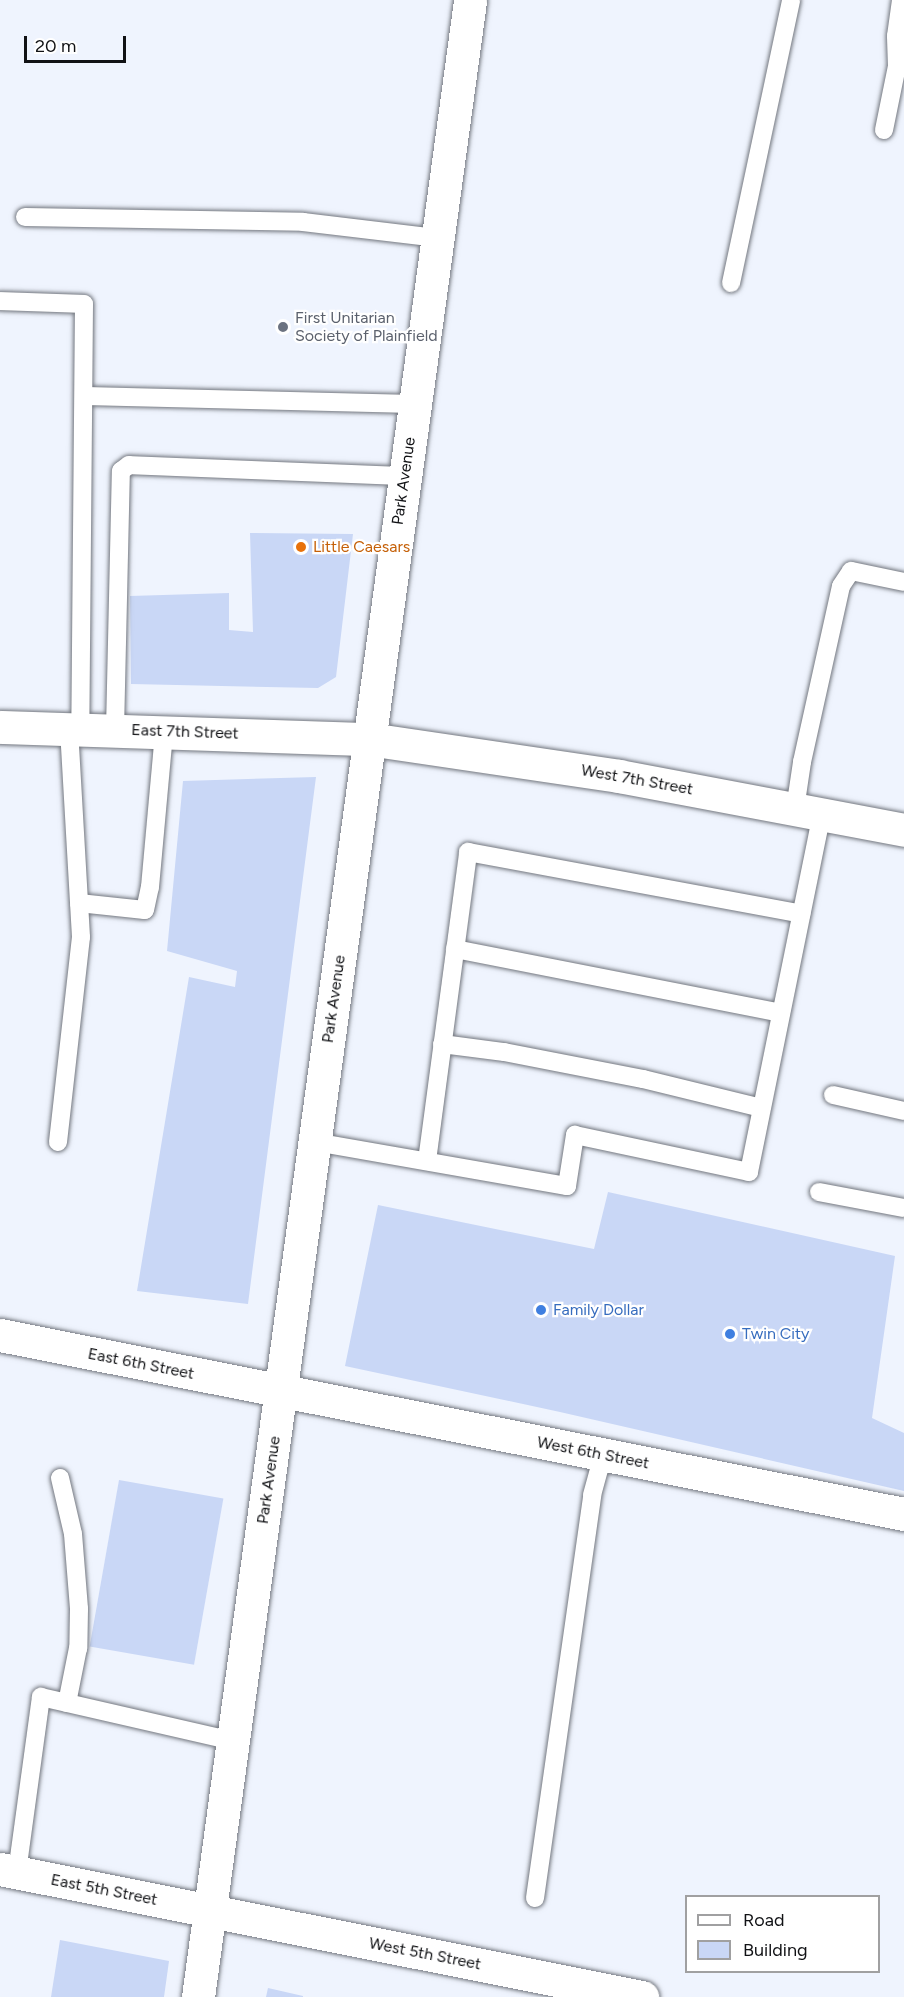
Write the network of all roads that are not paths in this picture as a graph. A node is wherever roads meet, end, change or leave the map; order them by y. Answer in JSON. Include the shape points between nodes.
{"nodes":[{"id":1,"x":470,"y":0,"type":"edge"},
{"id":2,"x":791,"y":0,"type":"edge"},
{"id":3,"x":901,"y":0,"type":"edge"},
{"id":4,"x":884,"y":130,"type":"dead end"},
{"id":5,"x":25,"y":217,"type":"dead end"},
{"id":6,"x":438,"y":238,"type":"junction"},
{"id":7,"x":731,"y":283,"type":"dead end"},
{"id":8,"x":0,"y":301,"type":"edge"},
{"id":9,"x":84,"y":396,"type":"junction"},
{"id":10,"x":415,"y":404,"type":"junction"},
{"id":11,"x":405,"y":476,"type":"junction"},
{"id":12,"x":904,"y":582,"type":"edge"},
{"id":13,"x":0,"y":727,"type":"edge"},
{"id":14,"x":75,"y":730,"type":"junction"},
{"id":15,"x":115,"y":730,"type":"junction"},
{"id":16,"x":164,"y":732,"type":"junction"},
{"id":17,"x":369,"y":739,"type":"junction"},
{"id":18,"x":808,"y":812,"type":"junction"},
{"id":19,"x":904,"y":830,"type":"edge"},
{"id":20,"x":79,"y":903,"type":"junction"},
{"id":21,"x":801,"y":914,"type":"junction"},
{"id":22,"x":455,"y":949,"type":"junction"},
{"id":23,"x":781,"y":1012,"type":"junction"},
{"id":24,"x":442,"y":1044,"type":"junction"},
{"id":25,"x":833,"y":1095,"type":"dead end"},
{"id":26,"x":762,"y":1108,"type":"junction"},
{"id":27,"x":904,"y":1111,"type":"edge"},
{"id":28,"x":58,"y":1142,"type":"dead end"},
{"id":29,"x":315,"y":1142,"type":"junction"},
{"id":30,"x":427,"y":1161,"type":"junction"},
{"id":31,"x":819,"y":1192,"type":"dead end"},
{"id":32,"x":904,"y":1208,"type":"edge"},
{"id":33,"x":0,"y":1335,"type":"edge"},
{"id":34,"x":282,"y":1392,"type":"junction"},
{"id":35,"x":603,"y":1455,"type":"junction"},
{"id":36,"x":60,"y":1478,"type":"dead end"},
{"id":37,"x":904,"y":1514,"type":"edge"},
{"id":38,"x":67,"y":1703,"type":"junction"},
{"id":39,"x":232,"y":1742,"type":"junction"},
{"id":40,"x":9,"y":1871,"type":"edge"},
{"id":41,"x":535,"y":1898,"type":"dead end"},
{"id":42,"x":209,"y":1910,"type":"junction"},
{"id":43,"x":198,"y":1997,"type":"edge"},
{"id":44,"x":642,"y":1997,"type":"edge"}],
"edges":[{"from":1,"to":6,"type":"main road","name":"Park Avenue"},
{"from":2,"to":7,"type":"lane"},
{"from":3,"to":4,"type":"lane","via":[[897,66]]},
{"from":5,"to":6,"type":"lane","via":[[303,222]]},
{"from":6,"to":10,"type":"main road","name":"Park Avenue"},
{"from":8,"to":9,"type":"lane","via":[[84,304]]},
{"from":9,"to":10,"type":"lane"},
{"from":9,"to":14,"type":"lane"},
{"from":10,"to":11,"type":"main road","name":"Park Avenue"},
{"from":11,"to":15,"type":"lane","via":[[129,465],[121,471]]},
{"from":11,"to":17,"type":"main road","name":"Park Avenue"},
{"from":12,"to":18,"type":"lane","via":[[851,571],[841,586],[802,762]]},
{"from":13,"to":14,"type":"main road","name":"East 7th Street"},
{"from":14,"to":15,"type":"main road","name":"East 7th Street"},
{"from":14,"to":20,"type":"lane"},
{"from":15,"to":16,"type":"main road","name":"East 7th Street"},
{"from":16,"to":17,"type":"main road","name":"East 7th Street"},
{"from":16,"to":20,"type":"lane","via":[[145,910]]},
{"from":17,"to":18,"type":"main road","name":"West 7th Street","via":[[619,776]]},
{"from":17,"to":29,"type":"main road","name":"Park Avenue"},
{"from":18,"to":19,"type":"main road","name":"West 7th Street"},
{"from":18,"to":21,"type":"lane"},
{"from":20,"to":28,"type":"lane","via":[[81,937]]},
{"from":21,"to":22,"type":"lane","via":[[468,852]]},
{"from":21,"to":23,"type":"lane"},
{"from":22,"to":23,"type":"lane"},
{"from":22,"to":24,"type":"lane"},
{"from":23,"to":26,"type":"lane"},
{"from":24,"to":26,"type":"lane","via":[[644,1079]]},
{"from":24,"to":30,"type":"lane"},
{"from":25,"to":27,"type":"lane"},
{"from":26,"to":30,"type":"lane","via":[[749,1172],[575,1136],[567,1186]]},
{"from":29,"to":30,"type":"lane"},
{"from":29,"to":34,"type":"main road","name":"Park Avenue"},
{"from":31,"to":32,"type":"lane"},
{"from":33,"to":34,"type":"main road","name":"East 6th Street"},
{"from":34,"to":35,"type":"main road","name":"West 6th Street"},
{"from":34,"to":39,"type":"main road","name":"Park Avenue"},
{"from":35,"to":37,"type":"main road","name":"West 6th Street"},
{"from":35,"to":41,"type":"lane","via":[[592,1495]]},
{"from":36,"to":38,"type":"lane","via":[[73,1534],[79,1609],[78,1648]]},
{"from":38,"to":39,"type":"lane"},
{"from":38,"to":40,"type":"lane","via":[[41,1697]]},
{"from":39,"to":42,"type":"main road","name":"Park Avenue"},
{"from":40,"to":42,"type":"main road","name":"East 5th Street"},
{"from":42,"to":43,"type":"main road","name":"Park Avenue"},
{"from":42,"to":44,"type":"main road","name":"West 5th Street"}]}
